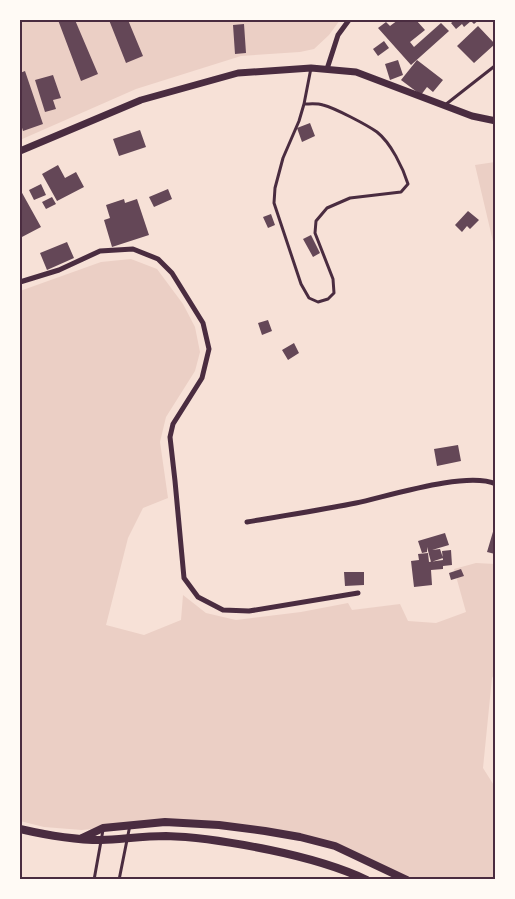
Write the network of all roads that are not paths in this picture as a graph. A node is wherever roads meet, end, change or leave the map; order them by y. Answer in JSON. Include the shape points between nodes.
{"nodes":[{"id":1,"x":349,"y":20,"type":"edge"},
{"id":2,"x":495,"y":65,"type":"edge"},
{"id":3,"x":311,"y":68,"type":"junction"},
{"id":4,"x":327,"y":69,"type":"junction"},
{"id":5,"x":304,"y":104,"type":"junction"},
{"id":6,"x":445,"y":105,"type":"junction"},
{"id":7,"x":495,"y":120,"type":"edge"},
{"id":8,"x":20,"y":151,"type":"edge"},
{"id":9,"x":20,"y":282,"type":"edge"},
{"id":10,"x":495,"y":484,"type":"edge"},
{"id":11,"x":247,"y":522,"type":"dead end"},
{"id":12,"x":358,"y":593,"type":"dead end"},
{"id":13,"x":130,"y":824,"type":"junction"},
{"id":14,"x":103,"y":828,"type":"junction"},
{"id":15,"x":20,"y":829,"type":"edge"},
{"id":16,"x":127,"y":837,"type":"junction"},
{"id":17,"x":80,"y":839,"type":"junction"},
{"id":18,"x":102,"y":840,"type":"junction"},
{"id":19,"x":94,"y":879,"type":"edge"},
{"id":20,"x":119,"y":879,"type":"edge"},
{"id":21,"x":367,"y":879,"type":"edge"},
{"id":22,"x":407,"y":879,"type":"edge"}],
"edges":[{"from":1,"to":4,"type":"street","via":[[338,34]]},
{"from":2,"to":6,"type":"lane"},
{"from":3,"to":4,"type":"street"},
{"from":3,"to":5,"type":"lane"},
{"from":3,"to":8,"type":"street","via":[[238,73],[141,100]]},
{"from":4,"to":6,"type":"street","via":[[356,72]]},
{"from":5,"to":5,"type":"lane","via":[[321,104],[378,133],[405,172],[408,184],[401,192],[350,198],[327,208],[316,221],[315,233],[333,279],[334,293],[318,303],[309,298],[301,284],[274,203],[283,158]]},
{"from":6,"to":7,"type":"street"},
{"from":9,"to":12,"type":"street","via":[[100,251],[133,249],[158,259],[172,273],[203,323],[209,349],[202,378],[173,424],[170,437],[184,578],[198,597],[223,610],[249,611]]},
{"from":10,"to":11,"type":"street","via":[[466,480],[433,485]]},
{"from":13,"to":14,"type":"main road"},
{"from":13,"to":16,"type":"lane"},
{"from":13,"to":22,"type":"main road","via":[[219,825],[300,837],[335,846]]},
{"from":14,"to":17,"type":"main road"},
{"from":14,"to":18,"type":"lane"},
{"from":15,"to":17,"type":"main road"},
{"from":16,"to":18,"type":"main road"},
{"from":16,"to":20,"type":"lane"},
{"from":16,"to":21,"type":"main road","via":[[235,842],[331,864]]},
{"from":17,"to":18,"type":"main road"},
{"from":18,"to":19,"type":"lane"}]}
